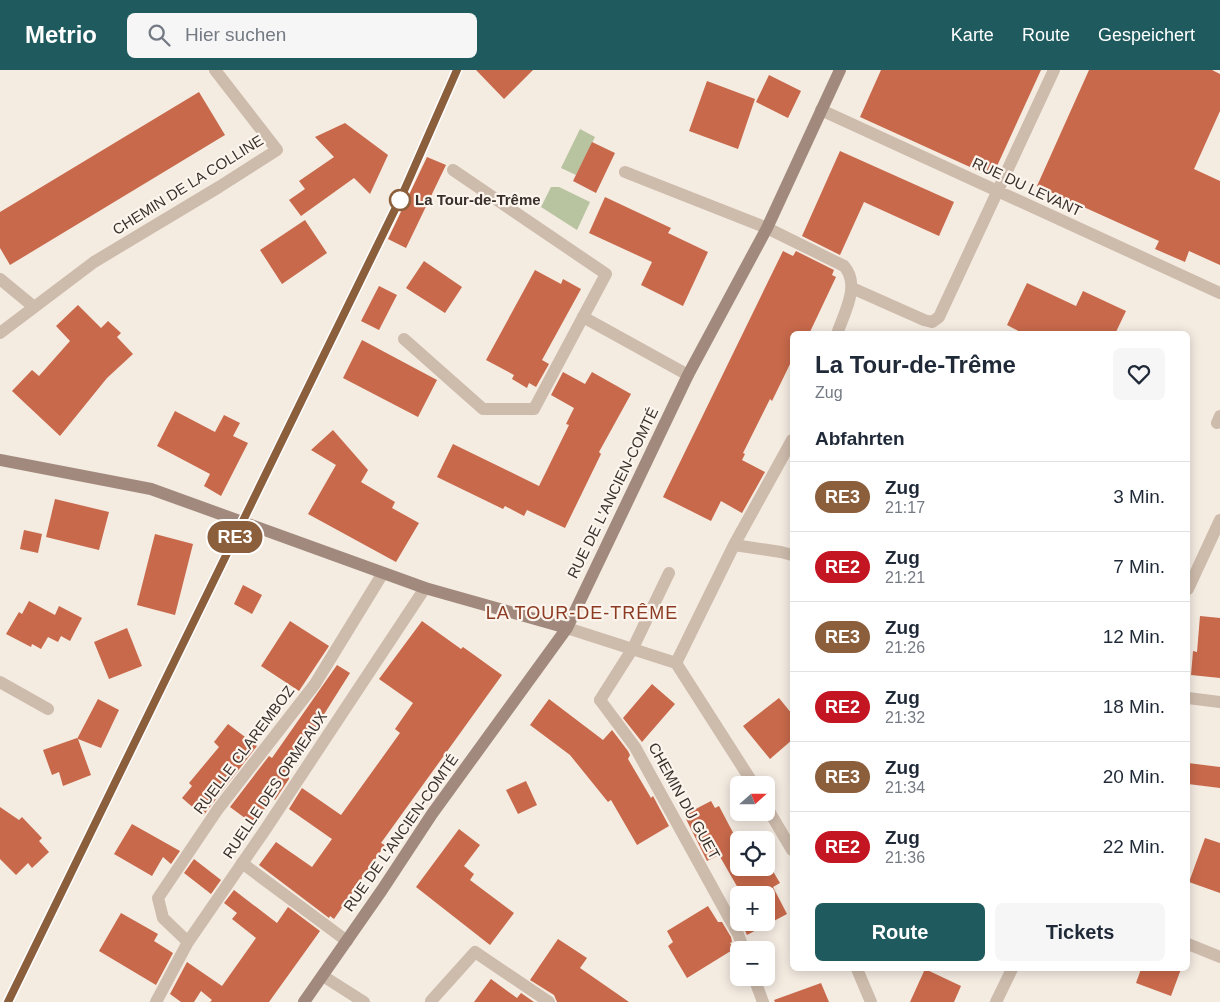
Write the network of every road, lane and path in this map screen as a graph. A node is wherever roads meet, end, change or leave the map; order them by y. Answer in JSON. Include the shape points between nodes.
{"nodes":[{"id":1,"x":215,"y":70,"type":"edge"},
{"id":2,"x":840,"y":70,"type":"edge"},
{"id":3,"x":1054,"y":70,"type":"edge"},
{"id":4,"x":821,"y":110,"type":"junction"},
{"id":5,"x":453,"y":170,"type":"dead end"},
{"id":6,"x":625,"y":172,"type":"dead end"},
{"id":7,"x":998,"y":192,"type":"junction"},
{"id":8,"x":767,"y":228,"type":"junction"},
{"id":9,"x":0,"y":279,"type":"edge"},
{"id":10,"x":852,"y":288,"type":"junction"},
{"id":11,"x":1220,"y":293,"type":"edge"},
{"id":12,"x":34,"y":307,"type":"junction"},
{"id":13,"x":583,"y":317,"type":"junction"},
{"id":14,"x":838,"y":331,"type":"edge"},
{"id":15,"x":0,"y":334,"type":"edge"},
{"id":16,"x":404,"y":340,"type":"dead end"},
{"id":17,"x":688,"y":375,"type":"junction"},
{"id":18,"x":790,"y":444,"type":"edge"},
{"id":19,"x":0,"y":460,"type":"edge"},
{"id":20,"x":1220,"y":520,"type":"edge"},
{"id":21,"x":734,"y":544,"type":"junction"},
{"id":22,"x":790,"y":554,"type":"edge"},
{"id":23,"x":383,"y":573,"type":"junction"},
{"id":24,"x":669,"y":573,"type":"dead end"},
{"id":25,"x":1190,"y":585,"type":"edge"},
{"id":26,"x":426,"y":588,"type":"junction"},
{"id":27,"x":567,"y":628,"type":"junction"},
{"id":28,"x":632,"y":648,"type":"junction"},
{"id":29,"x":676,"y":663,"type":"junction"},
{"id":30,"x":0,"y":682,"type":"edge"},
{"id":31,"x":1190,"y":698,"type":"edge"},
{"id":32,"x":1220,"y":702,"type":"edge"},
{"id":33,"x":48,"y":708,"type":"dead end"},
{"id":34,"x":748,"y":776,"type":"edge"},
{"id":35,"x":775,"y":821,"type":"edge"},
{"id":36,"x":790,"y":847,"type":"edge"},
{"id":37,"x":242,"y":863,"type":"junction"},
{"id":38,"x":346,"y":941,"type":"junction"},
{"id":39,"x":741,"y":941,"type":"edge"},
{"id":40,"x":188,"y":942,"type":"junction"},
{"id":41,"x":1190,"y":945,"type":"edge"},
{"id":42,"x":1220,"y":956,"type":"edge"},
{"id":43,"x":857,"y":971,"type":"edge"},
{"id":44,"x":1011,"y":971,"type":"edge"},
{"id":45,"x":322,"y":976,"type":"junction"},
{"id":46,"x":757,"y":986,"type":"edge"},
{"id":47,"x":156,"y":1002,"type":"edge"},
{"id":48,"x":304,"y":1002,"type":"edge"},
{"id":49,"x":364,"y":1002,"type":"edge"},
{"id":50,"x":431,"y":1002,"type":"edge"},
{"id":51,"x":548,"y":1002,"type":"edge"},
{"id":52,"x":763,"y":1002,"type":"edge"},
{"id":53,"x":871,"y":1002,"type":"edge"},
{"id":54,"x":996,"y":1002,"type":"edge"}],
"edges":[{"from":1,"to":12,"type":"street","name":"CHEMIN DE LA COLLINE","via":[[278,150],[94,262]]},
{"from":2,"to":4,"type":"main road","name":"RUE DE L'ANCIEN-COMTÉ"},
{"from":3,"to":7,"type":"street"},
{"from":4,"to":7,"type":"street","name":"RUE DU LEVANT"},
{"from":4,"to":8,"type":"main road","name":"RUE DE L'ANCIEN-COMTÉ"},
{"from":5,"to":13,"type":"street","via":[[606,274]]},
{"from":6,"to":8,"type":"street"},
{"from":7,"to":10,"type":"street","via":[[944,307],[932,322]]},
{"from":7,"to":11,"type":"street","name":"RUE DU LEVANT"},
{"from":8,"to":10,"type":"street","via":[[844,266]]},
{"from":8,"to":17,"type":"main road","name":"RUE DE L'ANCIEN-COMTÉ"},
{"from":9,"to":12,"type":"street"},
{"from":10,"to":14,"type":"street"},
{"from":12,"to":15,"type":"street","name":"CHEMIN DE LA COLLINE"},
{"from":13,"to":16,"type":"street","via":[[534,409],[483,409]]},
{"from":13,"to":17,"type":"street"},
{"from":17,"to":27,"type":"main road","name":"RUE DE L'ANCIEN-COMTÉ"},
{"from":18,"to":21,"type":"street"},
{"from":19,"to":23,"type":"main road","via":[[151,489]]},
{"from":20,"to":25,"type":"street"},
{"from":21,"to":22,"type":"street"},
{"from":21,"to":29,"type":"street"},
{"from":23,"to":26,"type":"main road"},
{"from":23,"to":40,"type":"street","name":"RUELLE CLAREMBOZ","via":[[315,684],[218,809],[158,898],[163,918]]},
{"from":24,"to":28,"type":"street"},
{"from":26,"to":27,"type":"main road"},
{"from":26,"to":37,"type":"street","name":"RUELLE DES ORMEAUX"},
{"from":27,"to":28,"type":"street"},
{"from":27,"to":38,"type":"main road","name":"RUE DE L'ANCIEN-COMTÉ","via":[[432,814]]},
{"from":28,"to":29,"type":"street"},
{"from":28,"to":39,"type":"street","name":"CHEMIN DU GUET","via":[[600,700],[635,747]]},
{"from":29,"to":34,"type":"street"},
{"from":30,"to":33,"type":"street"},
{"from":31,"to":32,"type":"street"},
{"from":35,"to":36,"type":"street"},
{"from":37,"to":38,"type":"street"},
{"from":37,"to":40,"type":"street","name":"RUELLE DES ORMEAUX"},
{"from":38,"to":45,"type":"main road","name":"RUE DE L'ANCIEN-COMTÉ"},
{"from":40,"to":47,"type":"street","name":"RUELLE DES ORMEAUX"},
{"from":41,"to":42,"type":"street"},
{"from":43,"to":53,"type":"street"},
{"from":44,"to":54,"type":"street"},
{"from":45,"to":48,"type":"main road","name":"RUE DE L'ANCIEN-COMTÉ"},
{"from":45,"to":49,"type":"street"},
{"from":46,"to":52,"type":"street"},
{"from":50,"to":51,"type":"street","via":[[476,952]]}]}
